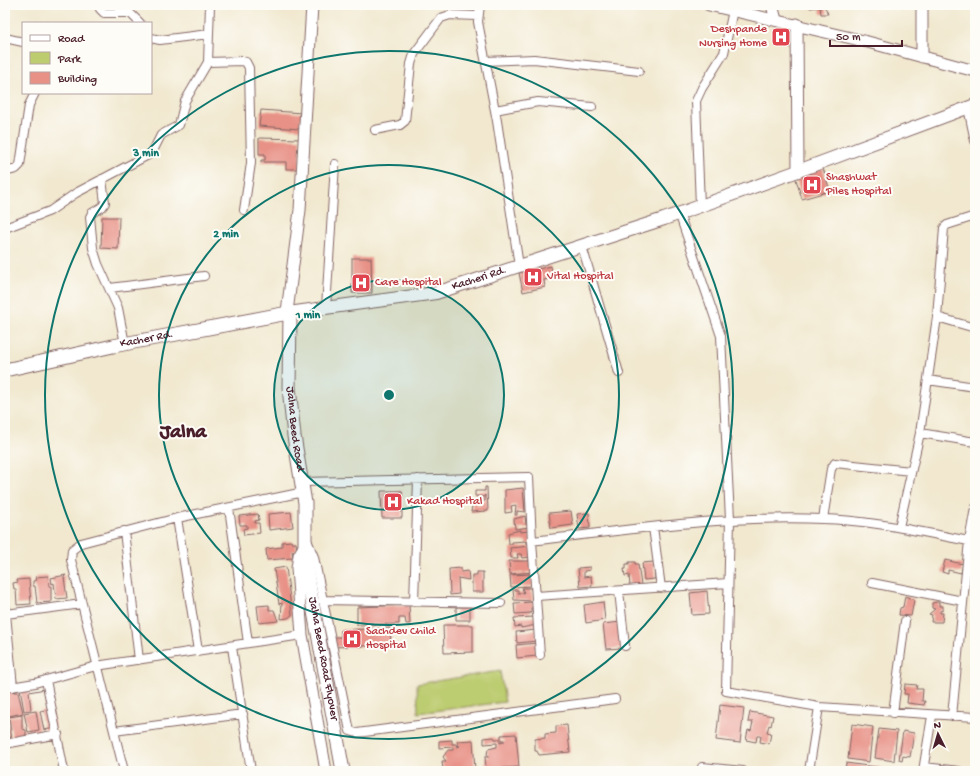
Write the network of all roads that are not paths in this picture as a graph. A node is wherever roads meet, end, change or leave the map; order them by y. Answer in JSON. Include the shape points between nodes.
{"nodes":[{"id":1,"x":99,"y":5,"type":"edge"},
{"id":2,"x":210,"y":5,"type":"edge"},
{"id":3,"x":312,"y":5,"type":"edge"},
{"id":4,"x":480,"y":5,"type":"edge"},
{"id":5,"x":709,"y":5,"type":"edge"},
{"id":6,"x":772,"y":5,"type":"edge"},
{"id":7,"x":922,"y":5,"type":"edge"},
{"id":8,"x":733,"y":10,"type":"junction"},
{"id":9,"x":478,"y":16,"type":"junction"},
{"id":10,"x":776,"y":20,"type":"junction"},
{"id":11,"x":139,"y":22,"type":"edge"},
{"id":12,"x":797,"y":24,"type":"junction"},
{"id":13,"x":209,"y":34,"type":"junction"},
{"id":14,"x":5,"y":38,"type":"edge"},
{"id":15,"x":152,"y":38,"type":"edge"},
{"id":16,"x":22,"y":42,"type":"edge"},
{"id":17,"x":922,"y":57,"type":"junction"},
{"id":18,"x":486,"y":61,"type":"junction"},
{"id":19,"x":208,"y":62,"type":"junction"},
{"id":20,"x":639,"y":71,"type":"dead end"},
{"id":21,"x":975,"y":71,"type":"edge"},
{"id":22,"x":35,"y":94,"type":"edge"},
{"id":23,"x":971,"y":106,"type":"edge"},
{"id":24,"x":592,"y":107,"type":"dead end"},
{"id":25,"x":495,"y":110,"type":"junction"},
{"id":26,"x":375,"y":130,"type":"dead end"},
{"id":27,"x":975,"y":141,"type":"edge"},
{"id":28,"x":335,"y":164,"type":"dead end"},
{"id":29,"x":798,"y":171,"type":"junction"},
{"id":30,"x":5,"y":172,"type":"edge"},
{"id":31,"x":102,"y":179,"type":"junction"},
{"id":32,"x":700,"y":206,"type":"junction"},
{"id":33,"x":244,"y":210,"type":"dead end"},
{"id":34,"x":679,"y":214,"type":"junction"},
{"id":35,"x":975,"y":216,"type":"edge"},
{"id":36,"x":5,"y":228,"type":"edge"},
{"id":37,"x":582,"y":246,"type":"junction"},
{"id":38,"x":519,"y":266,"type":"junction"},
{"id":39,"x":204,"y":276,"type":"dead end"},
{"id":40,"x":110,"y":288,"type":"junction"},
{"id":41,"x":326,"y":308,"type":"junction"},
{"id":42,"x":288,"y":312,"type":"junction"},
{"id":43,"x":937,"y":317,"type":"junction"},
{"id":44,"x":975,"y":328,"type":"edge"},
{"id":45,"x":125,"y":344,"type":"junction"},
{"id":46,"x":5,"y":370,"type":"edge"},
{"id":47,"x":619,"y":373,"type":"dead end"},
{"id":48,"x":928,"y":380,"type":"junction"},
{"id":49,"x":975,"y":387,"type":"edge"},
{"id":50,"x":920,"y":433,"type":"junction"},
{"id":51,"x":975,"y":442,"type":"edge"},
{"id":52,"x":911,"y":471,"type":"junction"},
{"id":53,"x":418,"y":480,"type":"junction"},
{"id":54,"x":303,"y":487,"type":"junction"},
{"id":55,"x":229,"y":508,"type":"junction"},
{"id":56,"x":975,"y":508,"type":"edge"},
{"id":57,"x":177,"y":518,"type":"junction"},
{"id":58,"x":730,"y":519,"type":"junction"},
{"id":59,"x":823,"y":519,"type":"junction"},
{"id":60,"x":653,"y":527,"type":"junction"},
{"id":61,"x":899,"y":527,"type":"junction"},
{"id":62,"x":124,"y":531,"type":"junction"},
{"id":63,"x":305,"y":540,"type":"junction"},
{"id":64,"x":532,"y":541,"type":"junction"},
{"id":65,"x":969,"y":541,"type":"junction"},
{"id":66,"x":728,"y":583,"type":"junction"},
{"id":67,"x":872,"y":583,"type":"dead end"},
{"id":68,"x":661,"y":588,"type":"junction"},
{"id":69,"x":619,"y":590,"type":"junction"},
{"id":70,"x":536,"y":596,"type":"junction"},
{"id":71,"x":322,"y":600,"type":"junction"},
{"id":72,"x":963,"y":601,"type":"junction"},
{"id":73,"x":414,"y":602,"type":"junction"},
{"id":74,"x":501,"y":603,"type":"dead end"},
{"id":75,"x":5,"y":604,"type":"edge"},
{"id":76,"x":82,"y":604,"type":"junction"},
{"id":77,"x":6,"y":614,"type":"junction"},
{"id":78,"x":905,"y":622,"type":"dead end"},
{"id":79,"x":302,"y":635,"type":"junction"},
{"id":80,"x":248,"y":643,"type":"junction"},
{"id":81,"x":625,"y":646,"type":"dead end"},
{"id":82,"x":232,"y":647,"type":"junction"},
{"id":83,"x":198,"y":652,"type":"junction"},
{"id":84,"x":540,"y":655,"type":"dead end"},
{"id":85,"x":139,"y":660,"type":"junction"},
{"id":86,"x":96,"y":666,"type":"junction"},
{"id":87,"x":46,"y":680,"type":"junction"},
{"id":88,"x":9,"y":687,"type":"edge"},
{"id":89,"x":615,"y":699,"type":"dead end"},
{"id":90,"x":819,"y":707,"type":"junction"},
{"id":91,"x":893,"y":713,"type":"junction"},
{"id":92,"x":243,"y":714,"type":"junction"},
{"id":93,"x":932,"y":716,"type":"junction"},
{"id":94,"x":952,"y":716,"type":"junction"},
{"id":95,"x":975,"y":717,"type":"edge"},
{"id":96,"x":114,"y":731,"type":"junction"},
{"id":97,"x":58,"y":734,"type":"junction"},
{"id":98,"x":5,"y":744,"type":"edge"},
{"id":99,"x":702,"y":767,"type":"dead end"},
{"id":100,"x":924,"y":769,"type":"edge"},
{"id":101,"x":64,"y":771,"type":"edge"},
{"id":102,"x":124,"y":771,"type":"edge"},
{"id":103,"x":251,"y":771,"type":"edge"},
{"id":104,"x":326,"y":771,"type":"edge"},
{"id":105,"x":343,"y":771,"type":"edge"},
{"id":106,"x":742,"y":771,"type":"edge"},
{"id":107,"x":809,"y":771,"type":"edge"},
{"id":108,"x":958,"y":771,"type":"edge"}],
"edges":[{"from":1,"to":11,"type":"street","via":[[104,13],[130,13]]},
{"from":2,"to":13,"type":"street"},
{"from":3,"to":42,"type":"street","via":[[300,210]]},
{"from":4,"to":9,"type":"street"},
{"from":5,"to":8,"type":"street"},
{"from":6,"to":10,"type":"street"},
{"from":7,"to":17,"type":"street"},
{"from":8,"to":10,"type":"street"},
{"from":8,"to":32,"type":"street","via":[[724,53],[696,101]]},
{"from":9,"to":18,"type":"street"},
{"from":9,"to":26,"type":"street","via":[[450,15],[439,19],[413,57],[405,121],[400,125]]},
{"from":10,"to":12,"type":"street"},
{"from":12,"to":17,"type":"street"},
{"from":12,"to":29,"type":"street"},
{"from":13,"to":15,"type":"street","via":[[160,40]]},
{"from":13,"to":19,"type":"street"},
{"from":14,"to":16,"type":"street"},
{"from":17,"to":21,"type":"street"},
{"from":18,"to":20,"type":"street","via":[[534,59]]},
{"from":18,"to":25,"type":"street"},
{"from":19,"to":31,"type":"street","via":[[185,101],[179,125],[161,135],[152,153]]},
{"from":19,"to":33,"type":"street","via":[[242,61],[246,62],[249,68],[251,163]]},
{"from":22,"to":30,"type":"street","via":[[30,105],[20,165],[16,170]]},
{"from":23,"to":27,"type":"street"},
{"from":23,"to":29,"type":"main road","name":"Kacheri Rd."},
{"from":24,"to":25,"type":"street","via":[[538,102]]},
{"from":25,"to":38,"type":"street"},
{"from":28,"to":41,"type":"street"},
{"from":29,"to":32,"type":"main road","name":"Kacheri Rd."},
{"from":31,"to":36,"type":"street","via":[[72,195],[50,211]]},
{"from":31,"to":40,"type":"street","via":[[105,203],[92,213],[90,223],[98,264]]},
{"from":32,"to":34,"type":"main road","name":"Kacheri Rd."},
{"from":34,"to":37,"type":"main road","name":"Kacheri Rd."},
{"from":34,"to":58,"type":"street","via":[[721,336]]},
{"from":35,"to":43,"type":"street","via":[[944,228]]},
{"from":37,"to":38,"type":"main road","name":"Kacheri Rd."},
{"from":37,"to":47,"type":"street"},
{"from":38,"to":41,"type":"main road","name":"Kacheri Rd.","via":[[436,293]]},
{"from":39,"to":40,"type":"street"},
{"from":40,"to":45,"type":"street","via":[[118,308]]},
{"from":41,"to":42,"type":"main road","name":"Kacheri Rd."},
{"from":42,"to":45,"type":"main road","name":"Kacher Rd."},
{"from":42,"to":54,"type":"main road","name":"Jalna Beed Road","via":[[289,387]]},
{"from":43,"to":44,"type":"street"},
{"from":43,"to":48,"type":"street"},
{"from":45,"to":46,"type":"main road","name":"Kacher Rd."},
{"from":48,"to":49,"type":"street"},
{"from":48,"to":50,"type":"street"},
{"from":50,"to":51,"type":"street"},
{"from":50,"to":52,"type":"street"},
{"from":52,"to":59,"type":"street","via":[[835,463],[831,469]]},
{"from":52,"to":61,"type":"street"},
{"from":53,"to":54,"type":"street"},
{"from":53,"to":64,"type":"street","via":[[529,477]]},
{"from":53,"to":73,"type":"street"},
{"from":54,"to":55,"type":"street"},
{"from":54,"to":63,"type":"main road","name":"Jalna Beed Road"},
{"from":55,"to":57,"type":"street"},
{"from":55,"to":80,"type":"street"},
{"from":56,"to":65,"type":"street"},
{"from":57,"to":62,"type":"street"},
{"from":57,"to":83,"type":"street"},
{"from":58,"to":59,"type":"street"},
{"from":58,"to":60,"type":"street"},
{"from":58,"to":66,"type":"street"},
{"from":59,"to":61,"type":"street"},
{"from":60,"to":64,"type":"street"},
{"from":60,"to":68,"type":"street"},
{"from":61,"to":65,"type":"street"},
{"from":62,"to":76,"type":"street","via":[[81,543],[72,550],[71,560]]},
{"from":62,"to":85,"type":"street"},
{"from":63,"to":71,"type":"street","via":[[312,551]]},
{"from":63,"to":79,"type":"street","via":[[297,568]]},
{"from":63,"to":105,"type":"main road","name":"Jalna Beed Road Flyover","via":[[307,576]]},
{"from":64,"to":70,"type":"street"},
{"from":65,"to":72,"type":"street"},
{"from":66,"to":68,"type":"street"},
{"from":66,"to":90,"type":"street","via":[[726,691]]},
{"from":67,"to":72,"type":"street"},
{"from":68,"to":69,"type":"street"},
{"from":69,"to":70,"type":"street"},
{"from":69,"to":81,"type":"street"},
{"from":70,"to":84,"type":"street"},
{"from":71,"to":73,"type":"street"},
{"from":71,"to":89,"type":"street","via":[[350,731]]},
{"from":72,"to":94,"type":"street"},
{"from":73,"to":74,"type":"street"},
{"from":75,"to":77,"type":"street"},
{"from":76,"to":77,"type":"street"},
{"from":76,"to":86,"type":"street"},
{"from":77,"to":88,"type":"street"},
{"from":78,"to":91,"type":"street"},
{"from":79,"to":80,"type":"street"},
{"from":79,"to":104,"type":"street"},
{"from":80,"to":82,"type":"street"},
{"from":82,"to":83,"type":"street"},
{"from":82,"to":92,"type":"street"},
{"from":83,"to":85,"type":"street"},
{"from":85,"to":86,"type":"street"},
{"from":86,"to":87,"type":"street"},
{"from":86,"to":96,"type":"street"},
{"from":87,"to":88,"type":"street"},
{"from":87,"to":97,"type":"street"},
{"from":90,"to":91,"type":"street"},
{"from":90,"to":107,"type":"street"},
{"from":91,"to":93,"type":"street"},
{"from":92,"to":96,"type":"street"},
{"from":92,"to":103,"type":"street"},
{"from":93,"to":94,"type":"street"},
{"from":93,"to":100,"type":"street"},
{"from":94,"to":95,"type":"street"},
{"from":96,"to":102,"type":"street"},
{"from":97,"to":98,"type":"street"},
{"from":97,"to":101,"type":"street"},
{"from":99,"to":106,"type":"street"},
{"from":100,"to":108,"type":"street"}]}
